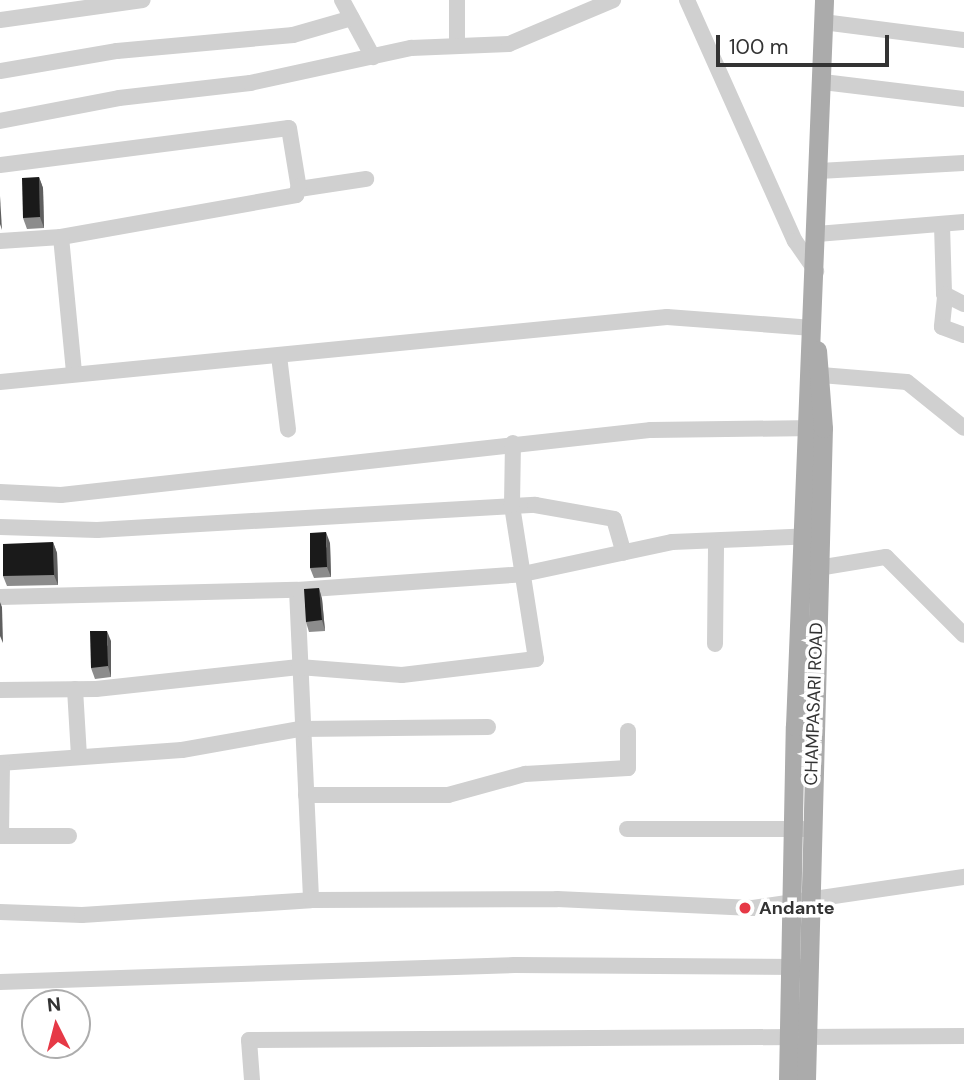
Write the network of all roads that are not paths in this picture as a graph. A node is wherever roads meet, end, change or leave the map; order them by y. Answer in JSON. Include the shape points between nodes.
{"nodes":[{"id":1,"x":143,"y":0,"type":"edge"},
{"id":2,"x":342,"y":0,"type":"edge"},
{"id":3,"x":457,"y":0,"type":"edge"},
{"id":4,"x":613,"y":0,"type":"edge"},
{"id":5,"x":687,"y":0,"type":"edge"},
{"id":6,"x":824,"y":0,"type":"edge"},
{"id":7,"x":352,"y":19,"type":"junction"},
{"id":8,"x":0,"y":20,"type":"edge"},
{"id":9,"x":823,"y":22,"type":"junction"},
{"id":10,"x":964,"y":40,"type":"edge"},
{"id":11,"x":457,"y":43,"type":"junction"},
{"id":12,"x":373,"y":57,"type":"junction"},
{"id":13,"x":0,"y":71,"type":"edge"},
{"id":14,"x":823,"y":82,"type":"junction"},
{"id":15,"x":964,"y":99,"type":"edge"},
{"id":16,"x":0,"y":121,"type":"edge"},
{"id":17,"x":964,"y":163,"type":"edge"},
{"id":18,"x":0,"y":166,"type":"edge"},
{"id":19,"x":819,"y":171,"type":"junction"},
{"id":20,"x":366,"y":179,"type":"dead end"},
{"id":21,"x":299,"y":186,"type":"junction"},
{"id":22,"x":964,"y":222,"type":"edge"},
{"id":23,"x":942,"y":225,"type":"junction"},
{"id":24,"x":817,"y":234,"type":"junction"},
{"id":25,"x":61,"y":237,"type":"junction"},
{"id":26,"x":0,"y":241,"type":"edge"},
{"id":27,"x":816,"y":271,"type":"junction"},
{"id":28,"x":945,"y":297,"type":"junction"},
{"id":29,"x":964,"y":304,"type":"edge"},
{"id":30,"x":813,"y":328,"type":"junction"},
{"id":31,"x":964,"y":335,"type":"edge"},
{"id":32,"x":279,"y":356,"type":"junction"},
{"id":33,"x":74,"y":372,"type":"junction"},
{"id":34,"x":821,"y":375,"type":"junction"},
{"id":35,"x":0,"y":382,"type":"edge"},
{"id":36,"x":814,"y":428,"type":"junction"},
{"id":37,"x":964,"y":428,"type":"edge"},
{"id":38,"x":288,"y":429,"type":"dead end"},
{"id":39,"x":513,"y":443,"type":"junction"},
{"id":40,"x":0,"y":492,"type":"edge"},
{"id":41,"x":512,"y":505,"type":"junction"},
{"id":42,"x":0,"y":527,"type":"edge"},
{"id":43,"x":811,"y":536,"type":"junction"},
{"id":44,"x":716,"y":544,"type":"junction"},
{"id":45,"x":624,"y":553,"type":"junction"},
{"id":46,"x":818,"y":568,"type":"junction"},
{"id":47,"x":523,"y":574,"type":"junction"},
{"id":48,"x":297,"y":590,"type":"junction"},
{"id":49,"x":0,"y":597,"type":"edge"},
{"id":50,"x":964,"y":635,"type":"edge"},
{"id":51,"x":715,"y":644,"type":"dead end"},
{"id":52,"x":299,"y":667,"type":"junction"},
{"id":53,"x":75,"y":689,"type":"junction"},
{"id":54,"x":0,"y":690,"type":"edge"},
{"id":55,"x":488,"y":727,"type":"dead end"},
{"id":56,"x":300,"y":729,"type":"junction"},
{"id":57,"x":628,"y":731,"type":"dead end"},
{"id":58,"x":79,"y":758,"type":"junction"},
{"id":59,"x":1,"y":763,"type":"edge"},
{"id":60,"x":306,"y":795,"type":"junction"},
{"id":61,"x":627,"y":828,"type":"dead end"},
{"id":62,"x":802,"y":829,"type":"junction"},
{"id":63,"x":1,"y":836,"type":"edge"},
{"id":64,"x":69,"y":836,"type":"dead end"},
{"id":65,"x":964,"y":877,"type":"edge"},
{"id":66,"x":311,"y":900,"type":"junction"},
{"id":67,"x":804,"y":903,"type":"junction"},
{"id":68,"x":0,"y":912,"type":"edge"},
{"id":69,"x":801,"y":967,"type":"junction"},
{"id":70,"x":0,"y":982,"type":"edge"},
{"id":71,"x":964,"y":1036,"type":"edge"},
{"id":72,"x":798,"y":1041,"type":"junction"},
{"id":73,"x":252,"y":1080,"type":"edge"},
{"id":74,"x":788,"y":1080,"type":"edge"},
{"id":75,"x":806,"y":1080,"type":"edge"}],
"edges":[{"from":1,"to":8,"type":"street"},
{"from":2,"to":7,"type":"street"},
{"from":3,"to":11,"type":"street"},
{"from":4,"to":11,"type":"street","via":[[509,44]]},
{"from":5,"to":27,"type":"street","via":[[795,241]]},
{"from":6,"to":9,"type":"main road","name":"CHAMPASARI ROAD"},
{"from":7,"to":12,"type":"street"},
{"from":7,"to":13,"type":"street","via":[[293,35],[117,51]]},
{"from":9,"to":10,"type":"street"},
{"from":9,"to":14,"type":"main road","name":"CHAMPASARI ROAD"},
{"from":11,"to":12,"type":"street"},
{"from":12,"to":16,"type":"street"},
{"from":14,"to":15,"type":"street"},
{"from":14,"to":19,"type":"main road","name":"CHAMPASARI ROAD"},
{"from":17,"to":19,"type":"street"},
{"from":18,"to":21,"type":"street","via":[[289,128]]},
{"from":19,"to":24,"type":"main road","name":"CHAMPASARI ROAD"},
{"from":20,"to":21,"type":"street"},
{"from":21,"to":25,"type":"street","via":[[296,195]]},
{"from":22,"to":23,"type":"street"},
{"from":23,"to":24,"type":"street"},
{"from":23,"to":28,"type":"street"},
{"from":24,"to":27,"type":"main road","name":"CHAMPASARI ROAD"},
{"from":25,"to":26,"type":"street"},
{"from":25,"to":33,"type":"street"},
{"from":27,"to":30,"type":"main road","name":"CHAMPASARI ROAD"},
{"from":28,"to":29,"type":"street"},
{"from":28,"to":31,"type":"street","via":[[942,327]]},
{"from":30,"to":32,"type":"street","via":[[667,317]]},
{"from":30,"to":34,"type":"main road","name":"CHAMPASARI ROAD"},
{"from":30,"to":36,"type":"main road","name":"CHAMPASARI ROAD"},
{"from":32,"to":33,"type":"street"},
{"from":32,"to":38,"type":"street"},
{"from":33,"to":35,"type":"street"},
{"from":34,"to":36,"type":"main road","name":"CHAMPASARI ROAD"},
{"from":34,"to":37,"type":"street","via":[[907,382]]},
{"from":36,"to":39,"type":"street","via":[[651,430]]},
{"from":36,"to":43,"type":"main road","name":"CHAMPASARI ROAD"},
{"from":39,"to":40,"type":"street","via":[[61,495]]},
{"from":39,"to":41,"type":"street"},
{"from":41,"to":42,"type":"street","via":[[97,530]]},
{"from":41,"to":45,"type":"street","via":[[614,519]]},
{"from":41,"to":47,"type":"street"},
{"from":43,"to":44,"type":"street"},
{"from":43,"to":46,"type":"main road","name":"CHAMPASARI ROAD"},
{"from":43,"to":62,"type":"main road","name":"CHAMPASARI ROAD"},
{"from":44,"to":45,"type":"street","via":[[672,542]]},
{"from":44,"to":51,"type":"street"},
{"from":45,"to":47,"type":"street"},
{"from":46,"to":50,"type":"street","via":[[886,557]]},
{"from":46,"to":62,"type":"main road","name":"CHAMPASARI ROAD"},
{"from":47,"to":48,"type":"street"},
{"from":47,"to":52,"type":"street","via":[[536,659],[402,675]]},
{"from":48,"to":49,"type":"street"},
{"from":48,"to":52,"type":"street"},
{"from":52,"to":53,"type":"street"},
{"from":52,"to":56,"type":"street"},
{"from":53,"to":54,"type":"street"},
{"from":53,"to":58,"type":"street"},
{"from":55,"to":56,"type":"street"},
{"from":56,"to":58,"type":"street","via":[[182,750]]},
{"from":56,"to":60,"type":"street"},
{"from":57,"to":60,"type":"street","via":[[628,768],[525,774],[448,795]]},
{"from":58,"to":59,"type":"street"},
{"from":59,"to":63,"type":"street"},
{"from":60,"to":66,"type":"street"},
{"from":61,"to":62,"type":"street"},
{"from":62,"to":67,"type":"main road","name":"CHAMPASARI ROAD"},
{"from":63,"to":64,"type":"street"},
{"from":65,"to":67,"type":"street"},
{"from":66,"to":67,"type":"street"},
{"from":66,"to":68,"type":"street","via":[[82,915]]},
{"from":67,"to":69,"type":"main road","name":"CHAMPASARI ROAD"},
{"from":69,"to":70,"type":"street","via":[[515,965]]},
{"from":69,"to":72,"type":"main road","name":"CHAMPASARI ROAD"},
{"from":71,"to":72,"type":"street"},
{"from":72,"to":73,"type":"street","via":[[249,1040]]},
{"from":72,"to":74,"type":"main road","name":"CHAMPASARI ROAD"},
{"from":72,"to":75,"type":"main road","name":"CHAMPASARI ROAD"}]}
